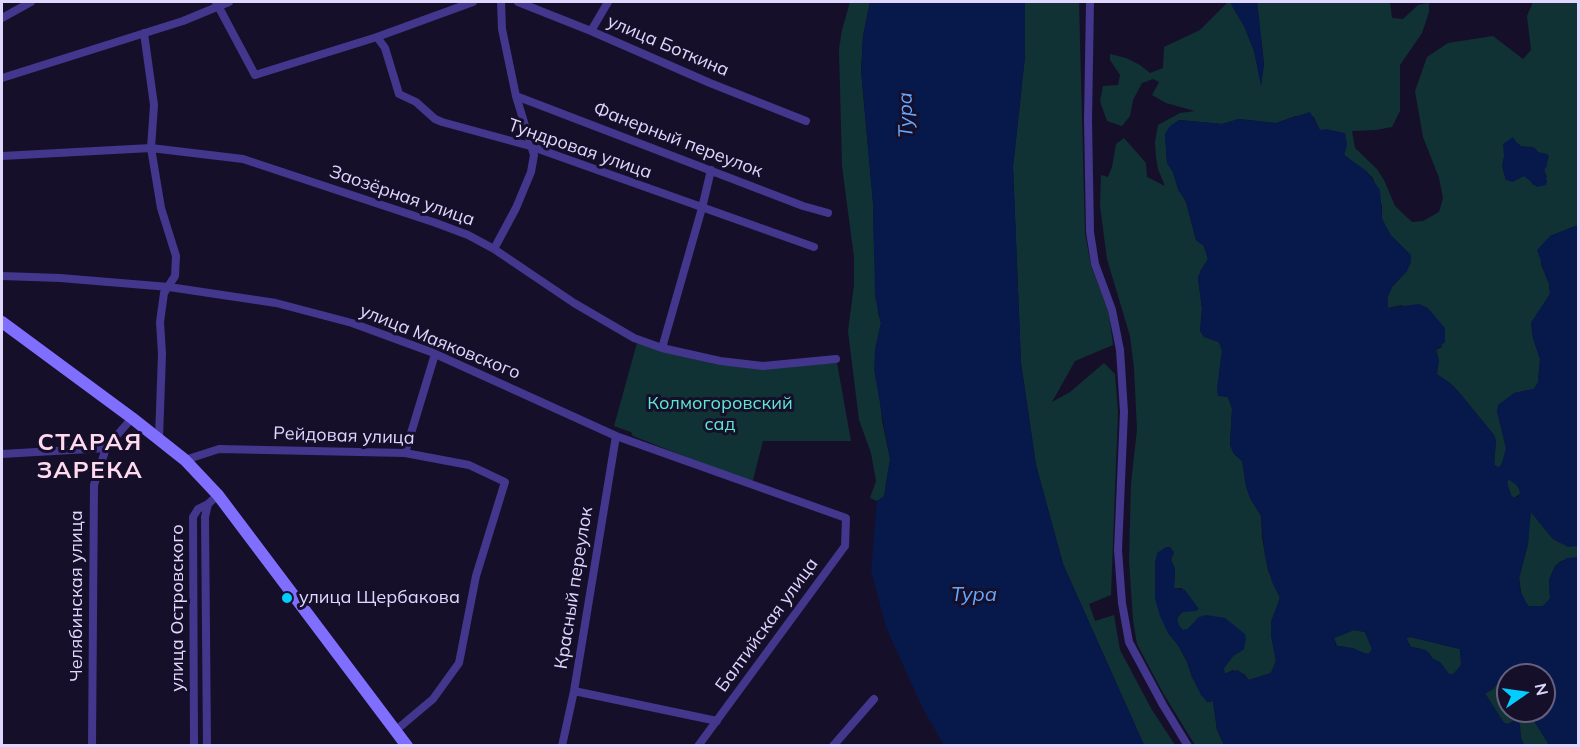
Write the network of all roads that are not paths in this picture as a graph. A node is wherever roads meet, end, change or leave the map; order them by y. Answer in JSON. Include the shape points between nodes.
{"nodes":[{"id":1,"x":31,"y":2,"type":"edge"},
{"id":2,"x":229,"y":2,"type":"edge"},
{"id":3,"x":473,"y":2,"type":"edge"},
{"id":4,"x":501,"y":2,"type":"edge"},
{"id":5,"x":518,"y":2,"type":"edge"},
{"id":6,"x":608,"y":2,"type":"edge"},
{"id":7,"x":1090,"y":2,"type":"edge"},
{"id":8,"x":217,"y":4,"type":"edge"},
{"id":9,"x":2,"y":18,"type":"edge"},
{"id":10,"x":591,"y":31,"type":"junction"},
{"id":11,"x":144,"y":33,"type":"junction"},
{"id":12,"x":377,"y":37,"type":"junction"},
{"id":13,"x":2,"y":78,"type":"edge"},
{"id":14,"x":516,"y":96,"type":"junction"},
{"id":15,"x":806,"y":121,"type":"dead end"},
{"id":16,"x":530,"y":146,"type":"junction"},
{"id":17,"x":151,"y":148,"type":"junction"},
{"id":18,"x":2,"y":156,"type":"edge"},
{"id":19,"x":711,"y":170,"type":"junction"},
{"id":20,"x":702,"y":208,"type":"junction"},
{"id":21,"x":828,"y":213,"type":"dead end"},
{"id":22,"x":814,"y":247,"type":"dead end"},
{"id":23,"x":494,"y":249,"type":"junction"},
{"id":24,"x":2,"y":276,"type":"edge"},
{"id":25,"x":169,"y":286,"type":"junction"},
{"id":26,"x":2,"y":322,"type":"edge"},
{"id":27,"x":662,"y":348,"type":"junction"},
{"id":28,"x":435,"y":354,"type":"junction"},
{"id":29,"x":836,"y":359,"type":"dead end"},
{"id":30,"x":132,"y":418,"type":"junction"},
{"id":31,"x":616,"y":436,"type":"junction"},
{"id":32,"x":159,"y":438,"type":"junction"},
{"id":33,"x":106,"y":448,"type":"junction"},
{"id":34,"x":2,"y":453,"type":"edge"},
{"id":35,"x":405,"y":453,"type":"junction"},
{"id":36,"x":185,"y":460,"type":"junction"},
{"id":37,"x":218,"y":495,"type":"junction"},
{"id":38,"x":208,"y":504,"type":"junction"},
{"id":39,"x":846,"y":518,"type":"joint"},
{"id":40,"x":574,"y":691,"type":"junction"},
{"id":41,"x":874,"y":699,"type":"dead end"},
{"id":42,"x":717,"y":721,"type":"junction"},
{"id":43,"x":395,"y":731,"type":"junction"},
{"id":44,"x":92,"y":746,"type":"edge"},
{"id":45,"x":194,"y":746,"type":"edge"},
{"id":46,"x":207,"y":746,"type":"edge"},
{"id":47,"x":407,"y":746,"type":"edge"},
{"id":48,"x":562,"y":746,"type":"edge"},
{"id":49,"x":698,"y":746,"type":"edge"},
{"id":50,"x":833,"y":746,"type":"edge"},
{"id":51,"x":1188,"y":746,"type":"edge"}],
"edges":[{"from":1,"to":9,"type":"street"},
{"from":2,"to":8,"type":"street"},
{"from":3,"to":12,"type":"street"},
{"from":4,"to":14,"type":"street","via":[[502,29]]},
{"from":5,"to":10,"type":"street","name":"улица Боткина"},
{"from":6,"to":10,"type":"street"},
{"from":7,"to":51,"type":"street","via":[[1090,232],[1095,264],[1112,310],[1120,350],[1124,412],[1118,550],[1122,603],[1129,642]]},
{"from":8,"to":11,"type":"street","via":[[183,21]]},
{"from":8,"to":12,"type":"street","via":[[255,75]]},
{"from":10,"to":15,"type":"street","name":"улица Боткина"},
{"from":11,"to":13,"type":"street"},
{"from":11,"to":17,"type":"street","via":[[154,105]]},
{"from":12,"to":16,"type":"street","name":"Тундровая улица","via":[[399,94],[450,126]]},
{"from":14,"to":16,"type":"street"},
{"from":14,"to":19,"type":"street","name":"Фанерный переулок"},
{"from":16,"to":20,"type":"street","name":"Тундровая улица"},
{"from":16,"to":23,"type":"street","via":[[534,155],[531,172]]},
{"from":17,"to":18,"type":"street","name":"Заозёрная улица"},
{"from":17,"to":23,"type":"street","name":"Заозёрная улица","via":[[243,159],[436,223]]},
{"from":17,"to":25,"type":"street","via":[[161,208],[176,256],[175,276]]},
{"from":19,"to":20,"type":"street"},
{"from":19,"to":21,"type":"street","name":"Фанерный переулок"},
{"from":20,"to":22,"type":"street","name":"Тундровая улица"},
{"from":20,"to":27,"type":"street"},
{"from":23,"to":27,"type":"street","name":"Заозёрная улица","via":[[574,303],[634,338]]},
{"from":24,"to":25,"type":"street","name":"улица Маяковского"},
{"from":25,"to":28,"type":"street","name":"улица Маяковского","via":[[276,303],[352,323]]},
{"from":25,"to":32,"type":"street","via":[[160,322]]},
{"from":26,"to":30,"type":"street"},
{"from":27,"to":29,"type":"street","name":"Заозёрная улица","via":[[720,362],[763,366]]},
{"from":28,"to":31,"type":"street","name":"улица Маяковского"},
{"from":28,"to":35,"type":"street"},
{"from":30,"to":32,"type":"street"},
{"from":30,"to":33,"type":"street"},
{"from":31,"to":39,"type":"street","name":"улица Маяковского"},
{"from":31,"to":40,"type":"street","name":"Красный переулок"},
{"from":32,"to":36,"type":"street"},
{"from":33,"to":34,"type":"street"},
{"from":33,"to":44,"type":"street","name":"Челябинская улица","via":[[94,485]]},
{"from":35,"to":36,"type":"street","name":"Рейдовая улица","via":[[219,449]]},
{"from":35,"to":43,"type":"street","name":"Рейдовая улица","via":[[469,465],[505,482],[476,576],[459,663],[433,699]]},
{"from":36,"to":37,"type":"street"},
{"from":37,"to":38,"type":"street"},
{"from":37,"to":43,"type":"street"},
{"from":38,"to":45,"type":"street","name":"улица Островского","via":[[193,517]]},
{"from":38,"to":46,"type":"street","name":"улица Островского"},
{"from":39,"to":42,"type":"street","name":"Балтийская улица","via":[[846,546]]},
{"from":40,"to":42,"type":"street"},
{"from":40,"to":48,"type":"street","name":"Красный переулок"},
{"from":41,"to":50,"type":"street"},
{"from":42,"to":49,"type":"street","name":"Балтийская улица"},
{"from":43,"to":47,"type":"street"}]}
